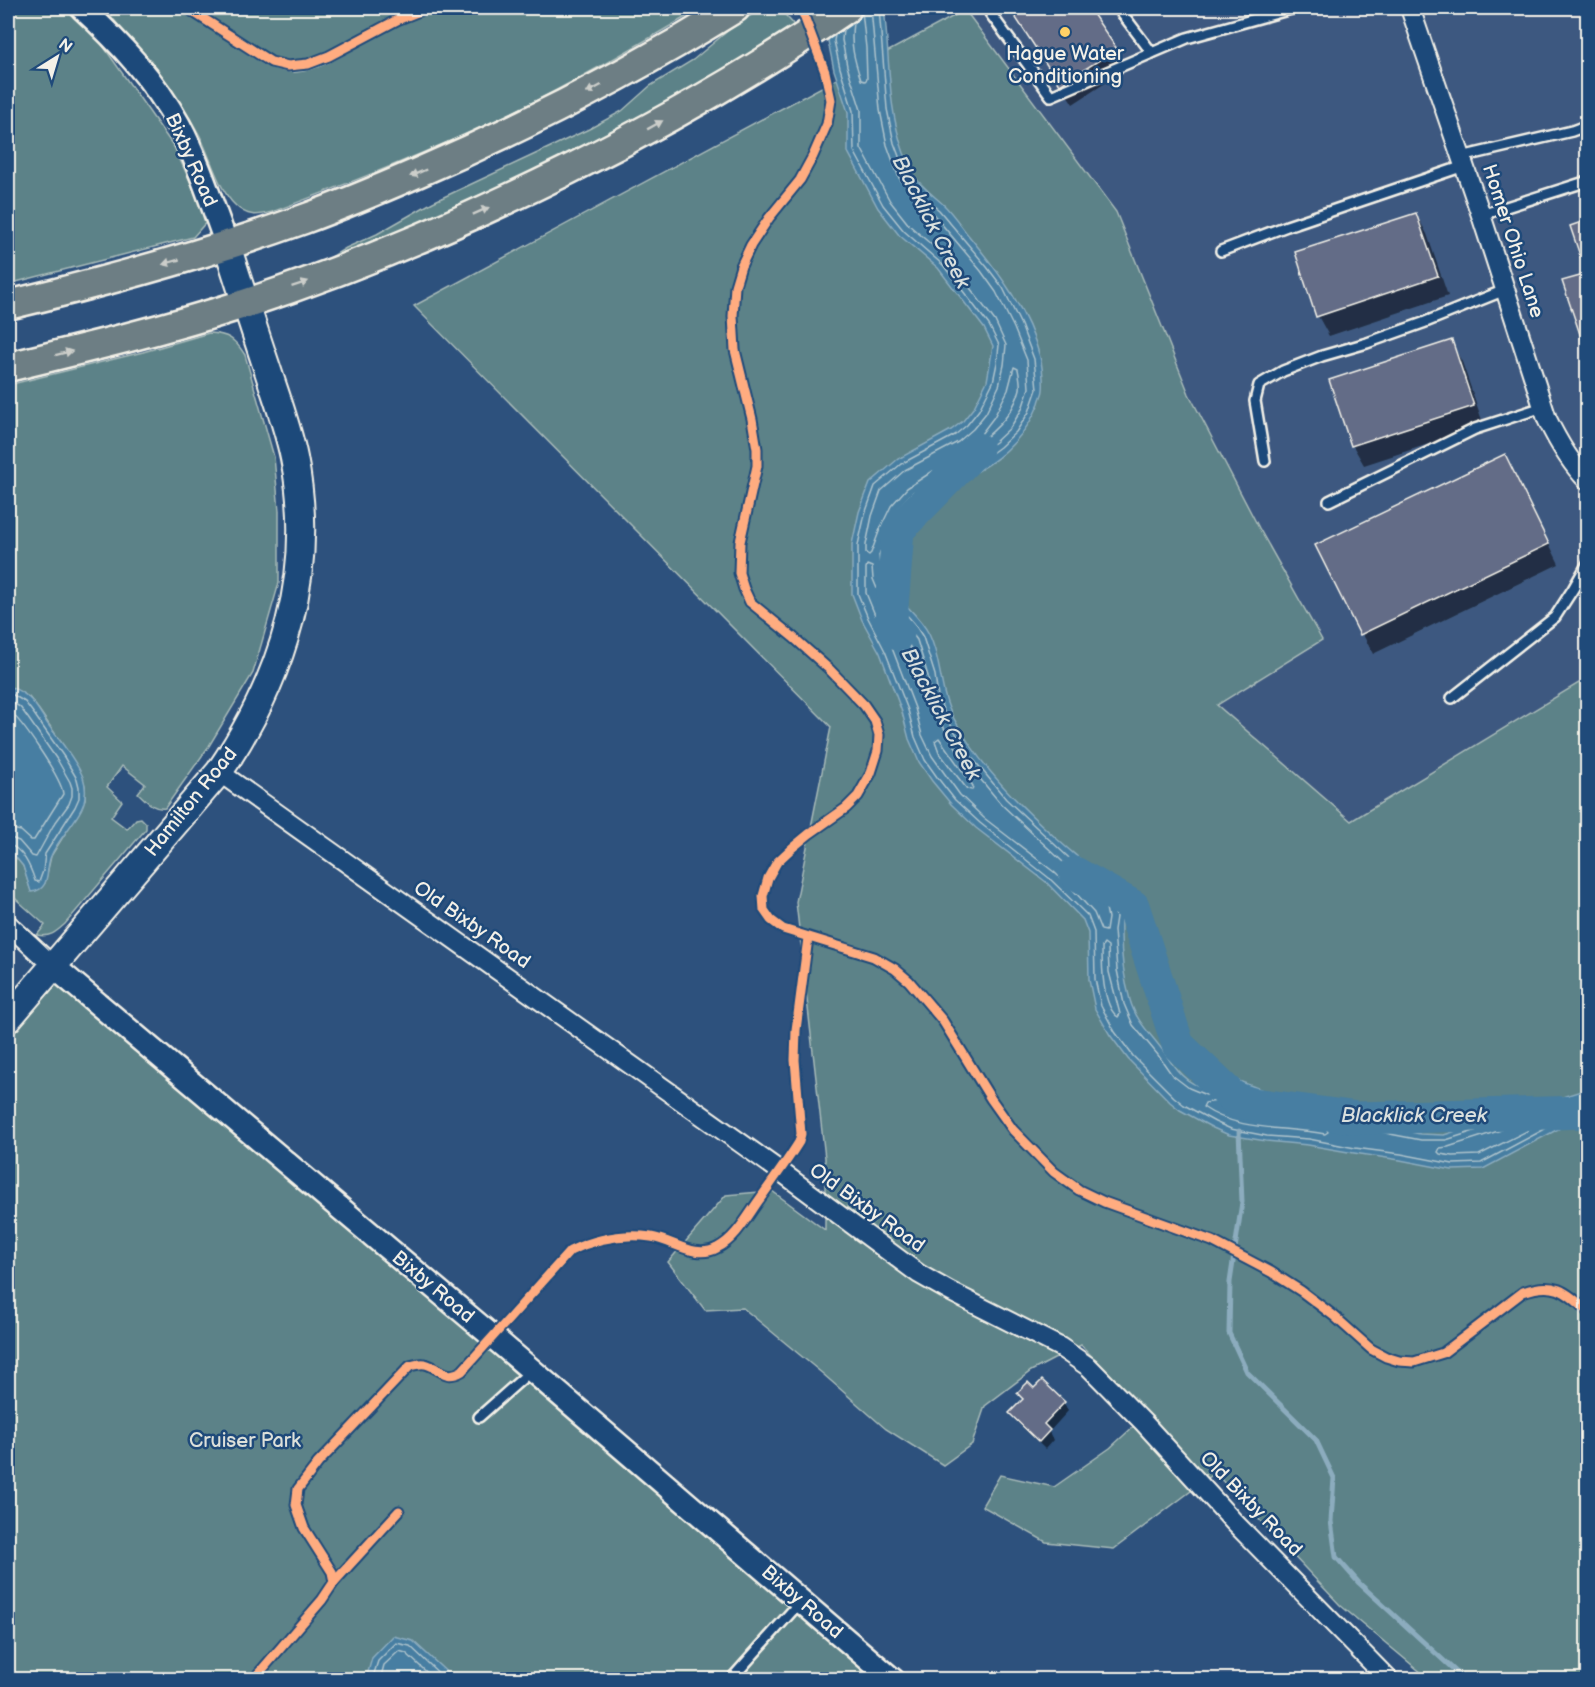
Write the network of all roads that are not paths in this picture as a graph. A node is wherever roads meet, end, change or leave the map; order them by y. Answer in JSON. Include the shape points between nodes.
{"nodes":[{"id":1,"x":82,"y":8,"type":"edge"},
{"id":2,"x":735,"y":8,"type":"edge"},
{"id":3,"x":847,"y":8,"type":"edge"},
{"id":4,"x":990,"y":8,"type":"edge"},
{"id":5,"x":1118,"y":8,"type":"edge"},
{"id":6,"x":1294,"y":8,"type":"edge"},
{"id":7,"x":1410,"y":8,"type":"edge"},
{"id":8,"x":1152,"y":54,"type":"junction"},
{"id":9,"x":1587,"y":125,"type":"edge"},
{"id":10,"x":1463,"y":162,"type":"junction"},
{"id":11,"x":1587,"y":181,"type":"edge"},
{"id":12,"x":1481,"y":215,"type":"junction"},
{"id":13,"x":227,"y":245,"type":"junction"},
{"id":14,"x":1221,"y":251,"type":"dead end"},
{"id":15,"x":1505,"y":290,"type":"junction"},
{"id":16,"x":244,"y":303,"type":"junction"},
{"id":17,"x":8,"y":304,"type":"edge"},
{"id":18,"x":8,"y":367,"type":"edge"},
{"id":19,"x":1543,"y":407,"type":"junction"},
{"id":20,"x":1265,"y":461,"type":"dead end"},
{"id":21,"x":1587,"y":481,"type":"edge"},
{"id":22,"x":1329,"y":501,"type":"dead end"},
{"id":23,"x":1587,"y":564,"type":"edge"},
{"id":24,"x":1452,"y":698,"type":"dead end"},
{"id":25,"x":219,"y":772,"type":"junction"},
{"id":26,"x":8,"y":924,"type":"edge"},
{"id":27,"x":53,"y":966,"type":"junction"},
{"id":28,"x":8,"y":1019,"type":"edge"},
{"id":29,"x":523,"y":1378,"type":"dead end"},
{"id":30,"x":479,"y":1417,"type":"dead end"},
{"id":31,"x":801,"y":1601,"type":"junction"},
{"id":32,"x":734,"y":1676,"type":"dead end"},
{"id":33,"x":892,"y":1680,"type":"edge"},
{"id":34,"x":1389,"y":1680,"type":"edge"}],
"edges":[{"from":1,"to":13,"type":"street","name":"Bixby Road","via":[[133,59],[167,105],[205,184]]},
{"from":2,"to":13,"type":"main road","one_way":true,"via":[[628,71],[483,145],[305,219]]},
{"from":16,"to":3,"type":"main road","one_way":true,"via":[[423,237],[521,193],[696,102]]},
{"from":4,"to":8,"type":"lane","via":[[1051,96]]},
{"from":5,"to":8,"type":"lane"},
{"from":6,"to":8,"type":"lane","via":[[1187,38]]},
{"from":7,"to":10,"type":"street","name":"Homer Ohio Lane"},
{"from":9,"to":10,"type":"lane"},
{"from":10,"to":12,"type":"street","name":"Homer Ohio Lane"},
{"from":10,"to":14,"type":"lane"},
{"from":11,"to":12,"type":"lane"},
{"from":12,"to":15,"type":"street","name":"Homer Ohio Lane"},
{"from":13,"to":16,"type":"main road","name":"Bixby Road"},
{"from":13,"to":17,"type":"main road","one_way":true},
{"from":15,"to":19,"type":"street","name":"Homer Ohio Lane"},
{"from":15,"to":20,"type":"lane","via":[[1283,371],[1259,385],[1255,401]]},
{"from":18,"to":16,"type":"main road","one_way":true},
{"from":16,"to":25,"type":"main road","name":"Hamilton Road","via":[[294,457],[302,516],[301,549],[282,649],[254,716]]},
{"from":19,"to":21,"type":"street","name":"Homer Ohio Lane","via":[[1560,445]]},
{"from":19,"to":22,"type":"lane","via":[[1475,429]]},
{"from":23,"to":24,"type":"lane","via":[[1555,616]]},
{"from":25,"to":27,"type":"main road","name":"Hamilton Road"},
{"from":25,"to":34,"type":"street","name":"Old Bixby Road","via":[[919,1274],[1060,1347],[1089,1367]]},
{"from":26,"to":27,"type":"street"},
{"from":27,"to":28,"type":"main road","name":"Hamilton Road"},
{"from":27,"to":31,"type":"street","name":"Bixby Road"},
{"from":29,"to":30,"type":"lane"},
{"from":31,"to":32,"type":"lane"},
{"from":31,"to":33,"type":"street","name":"Bixby Road"}]}
